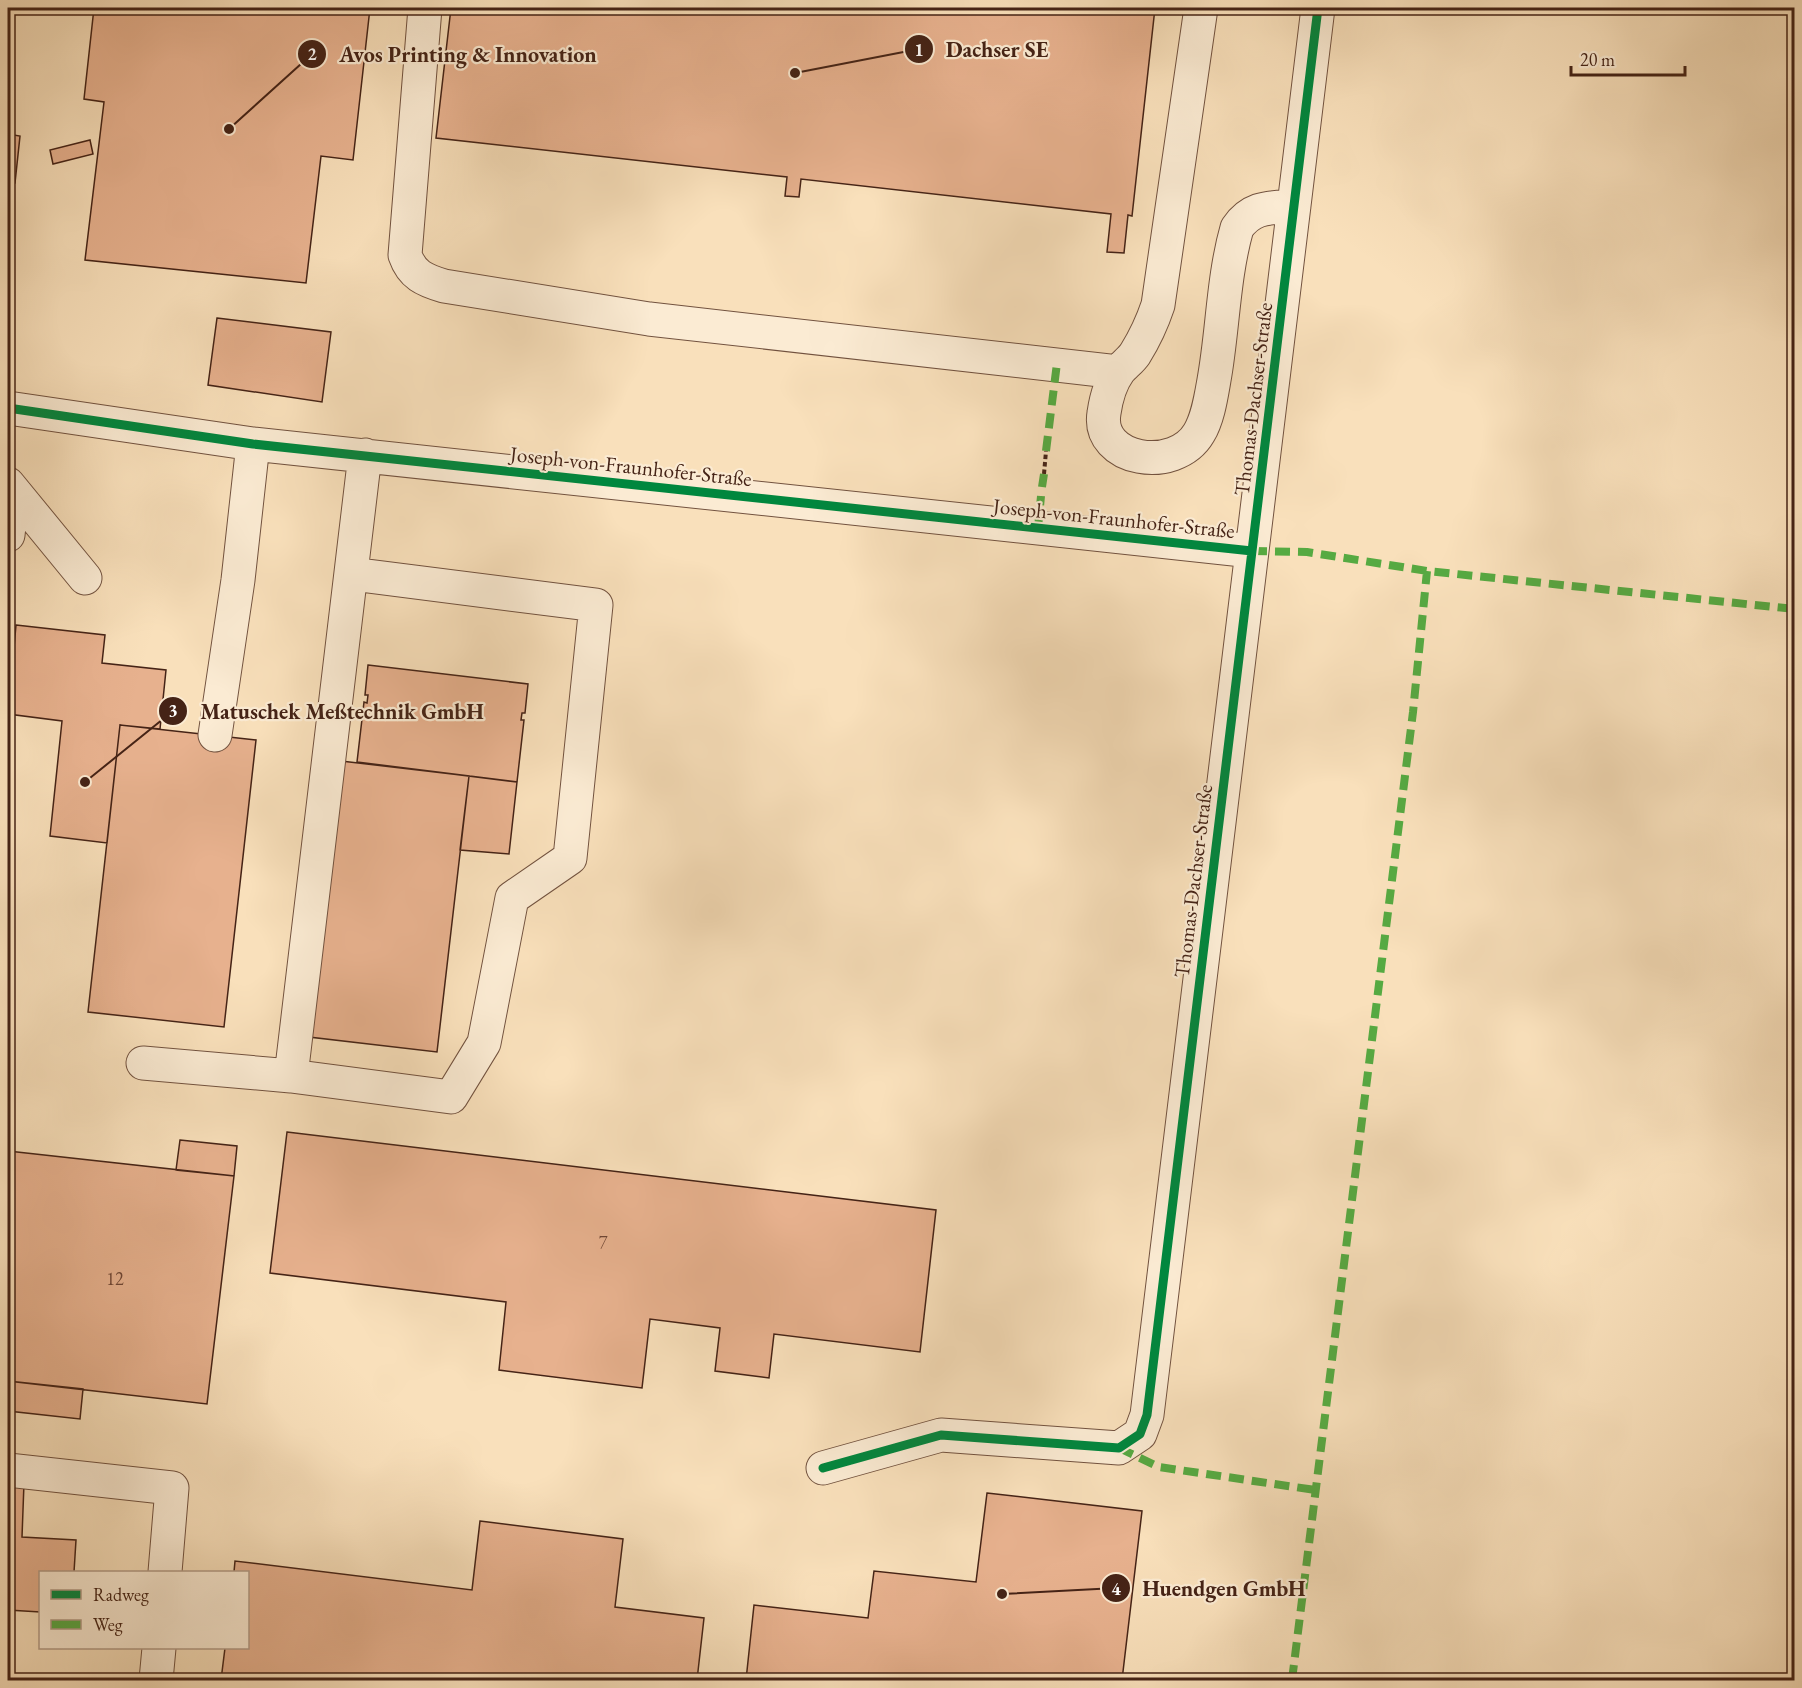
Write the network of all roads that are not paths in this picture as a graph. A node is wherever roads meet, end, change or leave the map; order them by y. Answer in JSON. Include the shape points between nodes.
{"nodes":[{"id":1,"x":425,"y":8,"type":"edge"},
{"id":2,"x":1201,"y":8,"type":"edge"},
{"id":3,"x":1318,"y":8,"type":"edge"},
{"id":4,"x":1294,"y":206,"type":"junction"},
{"id":5,"x":1118,"y":372,"type":"junction"},
{"id":6,"x":8,"y":408,"type":"edge"},
{"id":7,"x":253,"y":444,"type":"junction"},
{"id":8,"x":365,"y":455,"type":"junction"},
{"id":9,"x":10,"y":488,"type":"edge"},
{"id":10,"x":8,"y":535,"type":"edge"},
{"id":11,"x":1252,"y":551,"type":"junction"},
{"id":12,"x":352,"y":574,"type":"junction"},
{"id":13,"x":85,"y":578,"type":"dead end"},
{"id":14,"x":215,"y":735,"type":"dead end"},
{"id":15,"x":143,"y":1063,"type":"dead end"},
{"id":16,"x":291,"y":1076,"type":"junction"},
{"id":17,"x":823,"y":1468,"type":"dead end"},
{"id":18,"x":8,"y":1470,"type":"edge"},
{"id":19,"x":165,"y":1571,"type":"edge"},
{"id":20,"x":159,"y":1649,"type":"edge"},
{"id":21,"x":156,"y":1680,"type":"edge"}],
"edges":[{"from":1,"to":5,"type":"street","via":[[405,255],[410,270],[425,280],[649,319]]},
{"from":2,"to":5,"type":"street","via":[[1158,305],[1133,357]]},
{"from":3,"to":4,"type":"street","name":"Thomas-Dachser-Straße"},
{"from":4,"to":5,"type":"street","via":[[1257,209],[1245,216],[1237,228],[1210,401],[1200,431],[1187,448],[1165,458],[1147,458],[1125,452],[1108,437],[1103,417]]},
{"from":4,"to":11,"type":"street","name":"Thomas-Dachser-Straße"},
{"from":6,"to":7,"type":"street","name":"Joseph-von-Fraunhofer-Straße"},
{"from":7,"to":8,"type":"street","name":"Joseph-von-Fraunhofer-Straße"},
{"from":7,"to":14,"type":"street"},
{"from":8,"to":11,"type":"street","name":"Joseph-von-Fraunhofer-Straße"},
{"from":8,"to":12,"type":"street"},
{"from":9,"to":10,"type":"street"},
{"from":9,"to":13,"type":"street"},
{"from":11,"to":17,"type":"street","name":"Thomas-Dachser-Straße","via":[[1148,1415],[1140,1434],[1119,1448],[941,1435]]},
{"from":12,"to":16,"type":"street"},
{"from":12,"to":16,"type":"street","via":[[596,605],[570,858],[512,898],[484,1043],[451,1097]]},
{"from":15,"to":16,"type":"street"},
{"from":18,"to":19,"type":"street","via":[[172,1488]]},
{"from":20,"to":21,"type":"street"}]}
